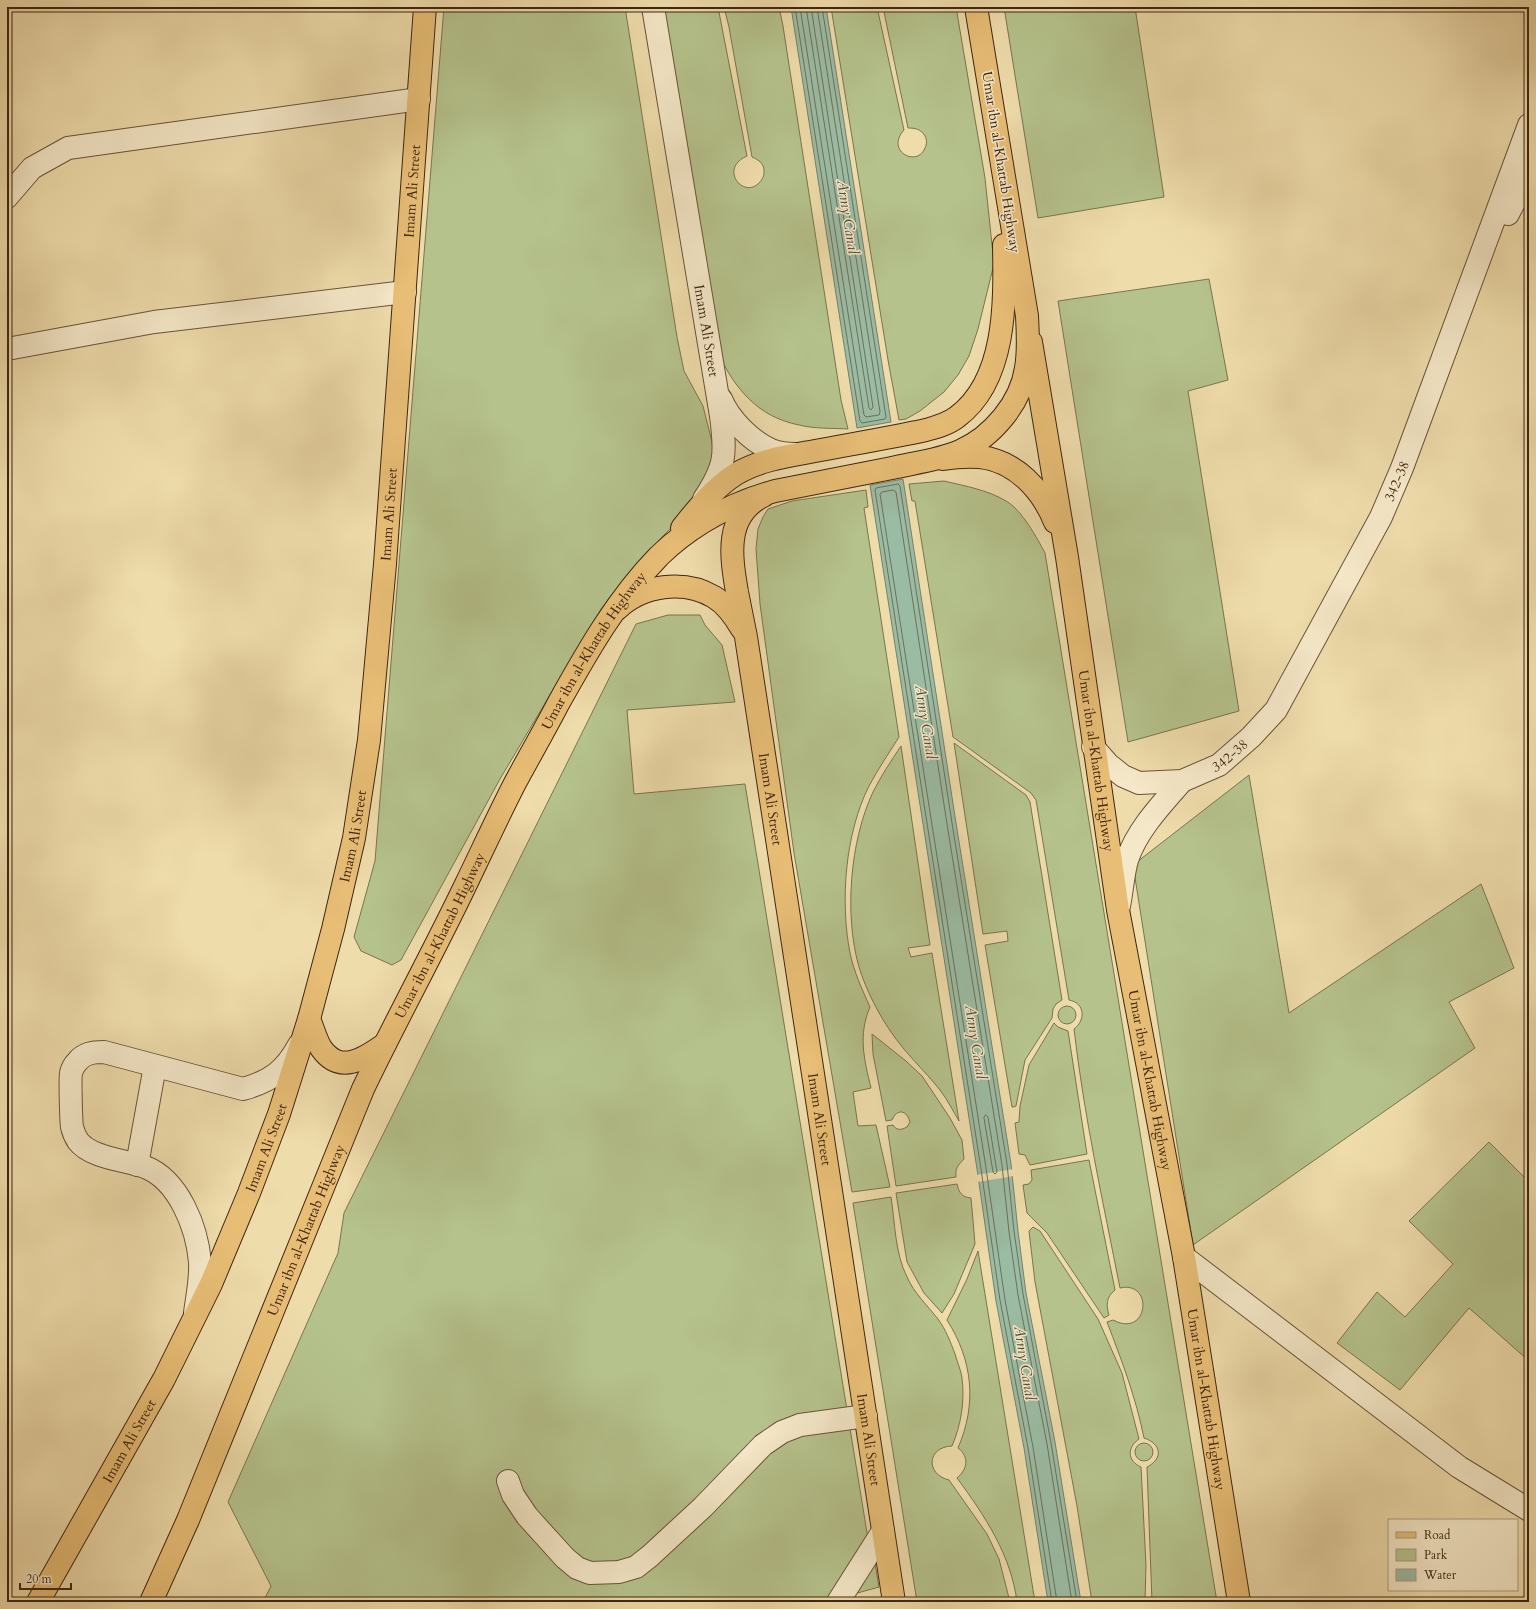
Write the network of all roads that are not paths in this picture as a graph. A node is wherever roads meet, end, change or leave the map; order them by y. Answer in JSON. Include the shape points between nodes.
{"nodes":[{"id":1,"x":425,"y":7,"type":"edge"},
{"id":2,"x":653,"y":7,"type":"edge"},
{"id":3,"x":976,"y":7,"type":"edge"},
{"id":4,"x":419,"y":99,"type":"junction"},
{"id":5,"x":1529,"y":125,"type":"edge"},
{"id":6,"x":998,"y":146,"type":"junction"},
{"id":7,"x":1529,"y":170,"type":"edge"},
{"id":8,"x":7,"y":197,"type":"edge"},
{"id":9,"x":1482,"y":251,"type":"junction"},
{"id":10,"x":405,"y":292,"type":"junction"},
{"id":11,"x":1027,"y":316,"type":"junction"},
{"id":12,"x":7,"y":350,"type":"edge"},
{"id":13,"x":716,"y":386,"type":"junction"},
{"id":14,"x":796,"y":454,"type":"junction"},
{"id":15,"x":917,"y":462,"type":"junction"},
{"id":16,"x":778,"y":490,"type":"junction"},
{"id":17,"x":700,"y":506,"type":"junction"},
{"id":18,"x":1067,"y":557,"type":"junction"},
{"id":19,"x":643,"y":573,"type":"junction"},
{"id":20,"x":610,"y":617,"type":"junction"},
{"id":21,"x":746,"y":638,"type":"junction"},
{"id":22,"x":1093,"y":746,"type":"junction"},
{"id":23,"x":1182,"y":781,"type":"junction"},
{"id":24,"x":1118,"y":910,"type":"junction"},
{"id":25,"x":306,"y":1027,"type":"junction"},
{"id":26,"x":385,"y":1044,"type":"junction"},
{"id":27,"x":155,"y":1066,"type":"junction"},
{"id":28,"x":137,"y":1165,"type":"junction"},
{"id":29,"x":1184,"y":1257,"type":"junction"},
{"id":30,"x":193,"y":1321,"type":"junction"},
{"id":31,"x":866,"y":1416,"type":"junction"},
{"id":32,"x":508,"y":1480,"type":"dead end"},
{"id":33,"x":1529,"y":1510,"type":"edge"},
{"id":34,"x":883,"y":1531,"type":"junction"},
{"id":35,"x":38,"y":1602,"type":"edge"},
{"id":36,"x":151,"y":1602,"type":"edge"},
{"id":37,"x":838,"y":1602,"type":"edge"},
{"id":38,"x":894,"y":1602,"type":"edge"},
{"id":39,"x":1239,"y":1602,"type":"edge"}],
"edges":[{"from":1,"to":4,"type":"main road","name":"Imam Ali Street"},
{"from":2,"to":13,"type":"street","name":"Imam Ali Street"},
{"from":3,"to":6,"type":"main road","name":"Umar ibn al-Khattab Highway"},
{"from":4,"to":8,"type":"street","via":[[68,148],[32,168]]},
{"from":4,"to":10,"type":"main road","name":"Imam Ali Street"},
{"from":5,"to":9,"type":"street","name":"342-38"},
{"from":6,"to":11,"type":"main road","name":"Umar ibn al-Khattab Highway"},
{"from":6,"to":14,"type":"main road","via":[[1004,224],[1002,316],[994,363],[979,394],[956,418],[942,425]]},
{"from":7,"to":9,"type":"street","via":[[1509,213]]},
{"from":9,"to":23,"type":"street","name":"342-38","via":[[1402,468],[1381,517],[1276,710],[1251,737],[1219,765]]},
{"from":10,"to":12,"type":"street","via":[[154,322]]},
{"from":10,"to":25,"type":"main road","name":"Imam Ali Street","via":[[369,740],[354,838],[333,929]]},
{"from":11,"to":15,"type":"main road","name":"Umar ibn al-Khattab Highway","via":[[1026,369],[1021,386],[1003,418],[977,441],[961,451]]},
{"from":11,"to":18,"type":"main road","name":"Umar ibn al-Khattab Highway"},
{"from":13,"to":14,"type":"street","via":[[733,418],[759,443],[772,450]]},
{"from":13,"to":17,"type":"street","name":"Imam Ali Street","via":[[725,446],[722,466]]},
{"from":14,"to":17,"type":"main road","via":[[745,469],[724,482]]},
{"from":15,"to":16,"type":"main road","name":"Umar ibn al-Khattab Highway"},
{"from":15,"to":18,"type":"main road","name":"Umar ibn al-Khattab Highway","via":[[965,456],[994,460],[1009,466],[1041,495]]},
{"from":16,"to":19,"type":"main road","name":"Umar ibn al-Khattab Highway","via":[[745,500],[707,519],[681,536]]},
{"from":16,"to":21,"type":"main road","name":"Imam Ali Street","via":[[748,506],[740,516],[734,531],[733,565]]},
{"from":17,"to":19,"type":"main road"},
{"from":18,"to":22,"type":"main road","name":"Umar ibn al-Khattab Highway"},
{"from":19,"to":20,"type":"main road","name":"Umar ibn al-Khattab Highway"},
{"from":20,"to":21,"type":"main road","name":"Imam Ali Street","via":[[625,602],[651,589],[685,588],[702,591],[715,597],[728,608]]},
{"from":20,"to":26,"type":"main road","name":"Umar ibn al-Khattab Highway","via":[[579,666],[515,784]]},
{"from":21,"to":31,"type":"main road","name":"Imam Ali Street"},
{"from":22,"to":23,"type":"street","via":[[1108,764],[1123,776],[1139,783]]},
{"from":22,"to":24,"type":"main road","name":"Umar ibn al-Khattab Highway"},
{"from":23,"to":24,"type":"street","via":[[1157,809],[1141,833],[1128,860]]},
{"from":24,"to":29,"type":"main road","name":"Umar ibn al-Khattab Highway"},
{"from":25,"to":26,"type":"main road","via":[[330,1057],[344,1063],[358,1061]]},
{"from":25,"to":27,"type":"street","via":[[291,1059],[277,1074],[243,1089]]},
{"from":25,"to":30,"type":"main road","name":"Imam Ali Street","via":[[279,1114],[249,1193]]},
{"from":26,"to":36,"type":"main road","name":"Umar ibn al-Khattab Highway","via":[[363,1089],[188,1520]]},
{"from":27,"to":28,"type":"street"},
{"from":27,"to":28,"type":"street","via":[[104,1052],[92,1052],[76,1063],[71,1074],[72,1128],[79,1141],[92,1152]]},
{"from":28,"to":30,"type":"street","via":[[161,1175],[173,1190],[191,1222],[200,1263]]},
{"from":29,"to":33,"type":"street","via":[[1458,1468]]},
{"from":29,"to":39,"type":"main road","name":"Umar ibn al-Khattab Highway"},
{"from":30,"to":35,"type":"main road","name":"Imam Ali Street","via":[[164,1379]]},
{"from":31,"to":32,"type":"street","via":[[800,1425],[782,1432],[764,1445],[650,1556],[636,1566],[619,1572],[590,1573],[565,1558],[527,1516],[513,1495]]},
{"from":31,"to":34,"type":"main road","name":"Imam Ali Street"},
{"from":34,"to":37,"type":"street"},
{"from":34,"to":38,"type":"main road","name":"Imam Ali Street"}]}
